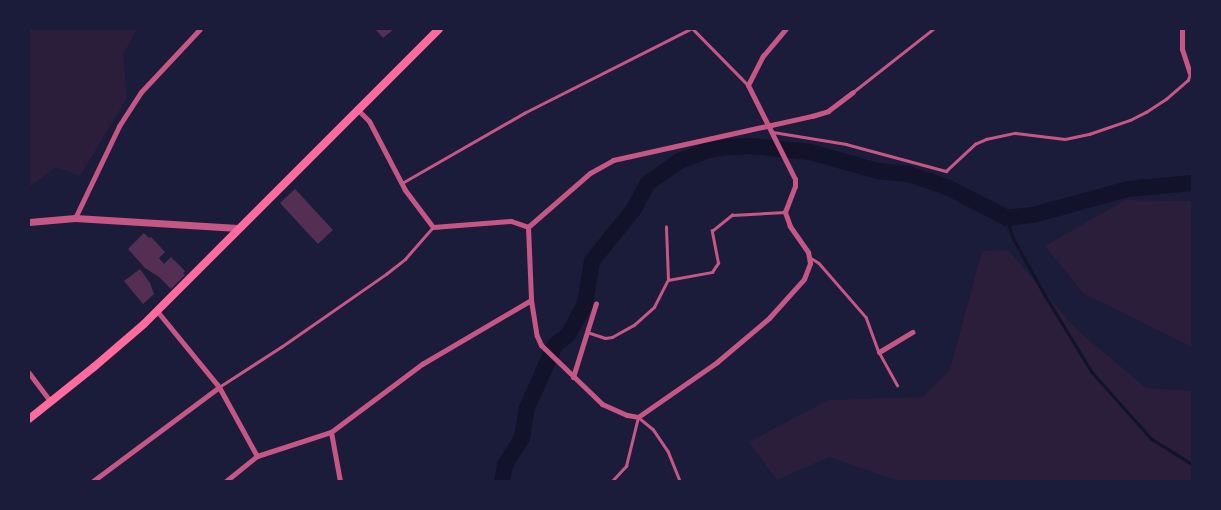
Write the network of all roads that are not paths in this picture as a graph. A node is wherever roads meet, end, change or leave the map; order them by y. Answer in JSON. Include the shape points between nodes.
{"nodes":[{"id":1,"x":200,"y":29,"type":"edge"},
{"id":2,"x":439,"y":29,"type":"edge"},
{"id":3,"x":691,"y":29,"type":"edge"},
{"id":4,"x":786,"y":29,"type":"edge"},
{"id":5,"x":933,"y":29,"type":"edge"},
{"id":6,"x":1182,"y":29,"type":"edge"},
{"id":7,"x":1191,"y":74,"type":"edge"},
{"id":8,"x":748,"y":85,"type":"junction"},
{"id":9,"x":853,"y":92,"type":"joint"},
{"id":10,"x":357,"y":109,"type":"junction"},
{"id":11,"x":768,"y":124,"type":"junction"},
{"id":12,"x":772,"y":134,"type":"junction"},
{"id":13,"x":402,"y":183,"type":"junction"},
{"id":14,"x":785,"y":212,"type":"junction"},
{"id":15,"x":75,"y":218,"type":"junction"},
{"id":16,"x":29,"y":222,"type":"edge"},
{"id":17,"x":433,"y":227,"type":"junction"},
{"id":18,"x":528,"y":227,"type":"junction"},
{"id":19,"x":666,"y":227,"type":"dead end"},
{"id":20,"x":238,"y":228,"type":"junction"},
{"id":21,"x":811,"y":258,"type":"junction"},
{"id":22,"x":668,"y":280,"type":"junction"},
{"id":23,"x":531,"y":300,"type":"junction"},
{"id":24,"x":596,"y":303,"type":"dead end"},
{"id":25,"x":157,"y":311,"type":"junction"},
{"id":26,"x":587,"y":332,"type":"junction"},
{"id":27,"x":912,"y":332,"type":"dead end"},
{"id":28,"x":879,"y":352,"type":"junction"},
{"id":29,"x":29,"y":373,"type":"edge"},
{"id":30,"x":574,"y":378,"type":"junction"},
{"id":31,"x":897,"y":385,"type":"dead end"},
{"id":32,"x":218,"y":387,"type":"junction"},
{"id":33,"x":51,"y":402,"type":"junction"},
{"id":34,"x":638,"y":417,"type":"junction"},
{"id":35,"x":29,"y":418,"type":"edge"},
{"id":36,"x":331,"y":432,"type":"junction"},
{"id":37,"x":257,"y":456,"type":"junction"},
{"id":38,"x":93,"y":481,"type":"edge"},
{"id":39,"x":226,"y":481,"type":"edge"},
{"id":40,"x":340,"y":481,"type":"edge"},
{"id":41,"x":612,"y":481,"type":"edge"},
{"id":42,"x":680,"y":481,"type":"edge"}],
"edges":[{"from":1,"to":15,"type":"street","via":[[141,92],[120,126]]},
{"from":2,"to":10,"type":"main road"},
{"from":3,"to":8,"type":"lane"},
{"from":3,"to":13,"type":"lane","via":[[524,114]]},
{"from":4,"to":8,"type":"street","via":[[763,56]]},
{"from":5,"to":9,"type":"lane"},
{"from":6,"to":7,"type":"street","via":[[1182,49]]},
{"from":7,"to":12,"type":"lane","via":[[1166,98],[1130,120],[1065,140],[1015,133],[986,139],[975,144],[946,171],[846,144]]},
{"from":8,"to":11,"type":"street"},
{"from":9,"to":11,"type":"street","via":[[828,111]]},
{"from":10,"to":13,"type":"street","via":[[369,121]]},
{"from":10,"to":20,"type":"main road"},
{"from":11,"to":12,"type":"street"},
{"from":11,"to":18,"type":"street","via":[[613,160],[590,173]]},
{"from":12,"to":14,"type":"street","via":[[795,179]]},
{"from":13,"to":17,"type":"street"},
{"from":14,"to":21,"type":"street","via":[[790,226]]},
{"from":14,"to":22,"type":"lane","via":[[732,215],[712,231],[718,263],[712,272]]},
{"from":15,"to":16,"type":"street"},
{"from":15,"to":20,"type":"street"},
{"from":17,"to":18,"type":"street","via":[[511,221]]},
{"from":17,"to":32,"type":"lane","via":[[406,259],[386,274],[281,348]]},
{"from":18,"to":23,"type":"street"},
{"from":19,"to":22,"type":"lane"},
{"from":20,"to":25,"type":"main road"},
{"from":21,"to":28,"type":"lane","via":[[862,310]]},
{"from":21,"to":34,"type":"street","via":[[804,279],[769,318],[717,362]]},
{"from":22,"to":26,"type":"lane","via":[[654,307],[634,325],[612,337]]},
{"from":23,"to":30,"type":"street","via":[[536,336]]},
{"from":23,"to":36,"type":"street","via":[[422,364]]},
{"from":24,"to":26,"type":"street"},
{"from":25,"to":32,"type":"street"},
{"from":25,"to":33,"type":"main road"},
{"from":26,"to":30,"type":"street"},
{"from":27,"to":28,"type":"street"},
{"from":28,"to":31,"type":"lane"},
{"from":29,"to":33,"type":"street"},
{"from":30,"to":34,"type":"street","via":[[602,404]]},
{"from":32,"to":37,"type":"street"},
{"from":32,"to":38,"type":"street"},
{"from":33,"to":35,"type":"main road"},
{"from":34,"to":41,"type":"lane","via":[[626,466]]},
{"from":34,"to":42,"type":"lane","via":[[653,428],[668,451]]},
{"from":36,"to":37,"type":"street"},
{"from":36,"to":40,"type":"street"},
{"from":37,"to":39,"type":"street"}]}
